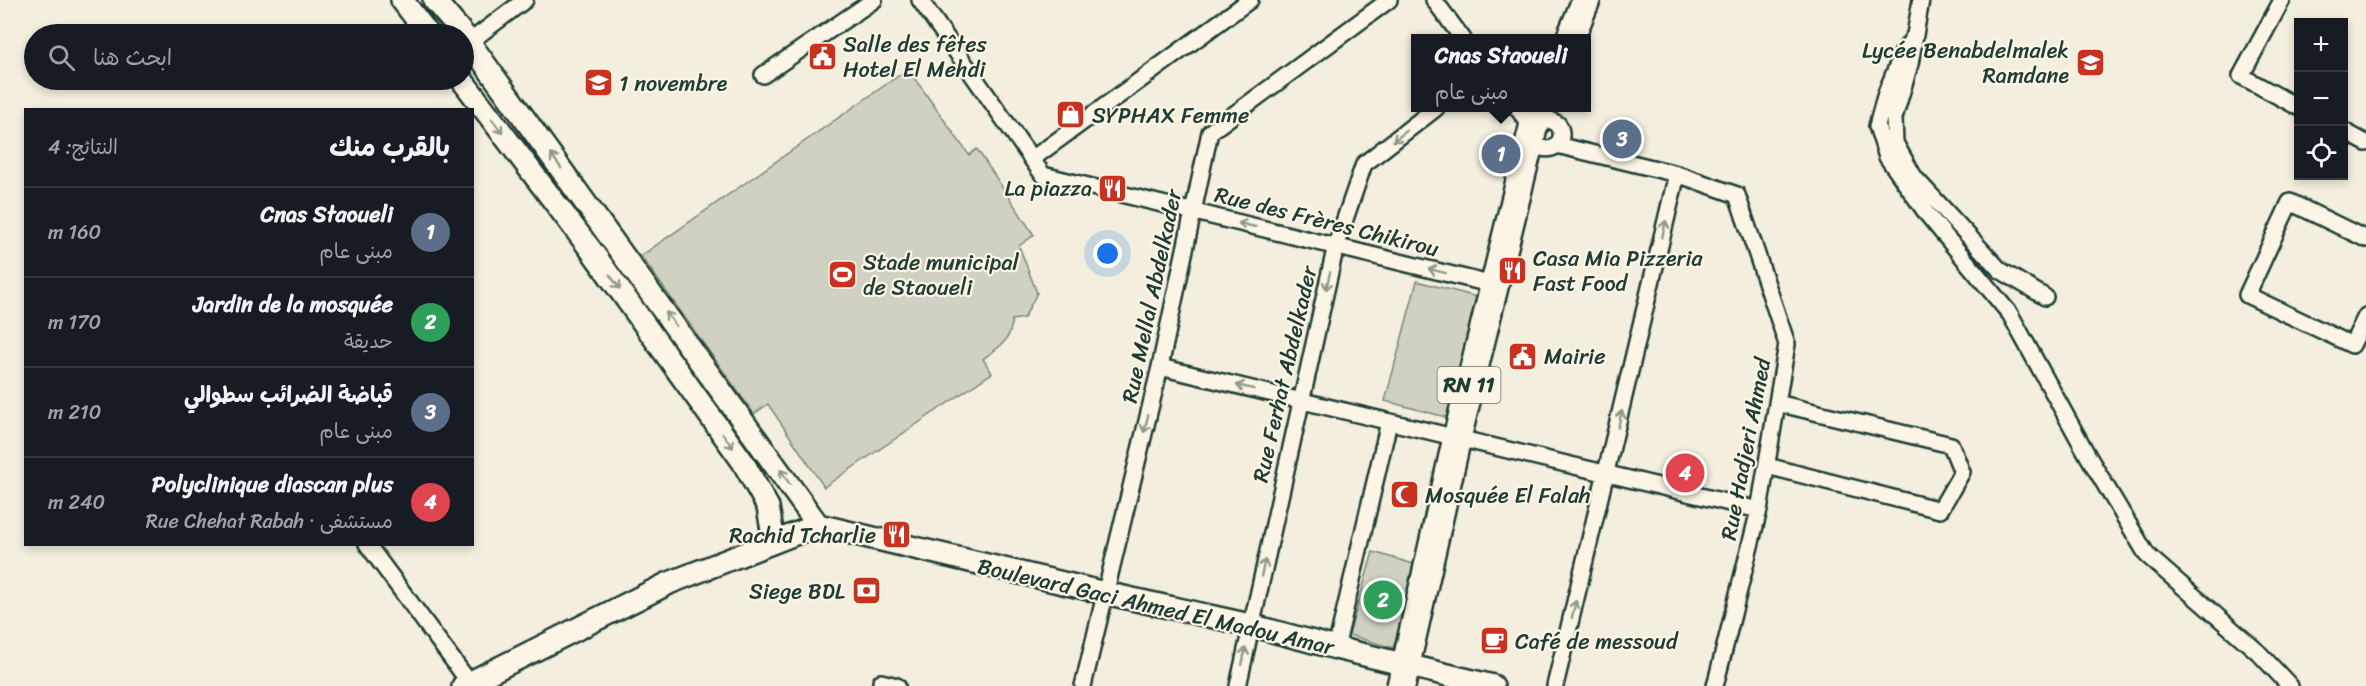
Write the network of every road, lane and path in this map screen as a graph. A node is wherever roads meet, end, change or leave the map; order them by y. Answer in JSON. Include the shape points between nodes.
{"nodes":[{"id":1,"x":402,"y":0,"type":"edge"},
{"id":2,"x":434,"y":0,"type":"edge"},
{"id":3,"x":525,"y":0,"type":"edge"},
{"id":4,"x":874,"y":0,"type":"edge"},
{"id":5,"x":1250,"y":0,"type":"edge"},
{"id":6,"x":1389,"y":0,"type":"edge"},
{"id":7,"x":1434,"y":0,"type":"edge"},
{"id":8,"x":1586,"y":0,"type":"edge"},
{"id":9,"x":1922,"y":0,"type":"edge"},
{"id":10,"x":2282,"y":0,"type":"edge"},
{"id":11,"x":924,"y":2,"type":"edge"},
{"id":12,"x":420,"y":24,"type":"edge"},
{"id":13,"x":453,"y":24,"type":"edge"},
{"id":14,"x":474,"y":33,"type":"edge"},
{"id":15,"x":1459,"y":34,"type":"edge"},
{"id":16,"x":1572,"y":34,"type":"edge"},
{"id":17,"x":1915,"y":35,"type":"junction"},
{"id":18,"x":474,"y":51,"type":"edge"},
{"id":19,"x":764,"y":75,"type":"dead end"},
{"id":20,"x":470,"y":90,"type":"edge"},
{"id":21,"x":2294,"y":105,"type":"edge"},
{"id":22,"x":1431,"y":112,"type":"edge"},
{"id":23,"x":1532,"y":119,"type":"edge"},
{"id":24,"x":2348,"y":134,"type":"edge"},
{"id":25,"x":2366,"y":143,"type":"edge"},
{"id":26,"x":1557,"y":145,"type":"junction"},
{"id":27,"x":1032,"y":159,"type":"junction"},
{"id":28,"x":1677,"y":174,"type":"junction"},
{"id":29,"x":1192,"y":212,"type":"junction"},
{"id":30,"x":2366,"y":239,"type":"edge"},
{"id":31,"x":1336,"y":245,"type":"junction"},
{"id":32,"x":1494,"y":285,"type":"junction"},
{"id":33,"x":2045,"y":297,"type":"dead end"},
{"id":34,"x":2366,"y":316,"type":"edge"},
{"id":35,"x":1160,"y":367,"type":"junction"},
{"id":36,"x":1302,"y":400,"type":"junction"},
{"id":37,"x":1777,"y":403,"type":"junction"},
{"id":38,"x":1389,"y":422,"type":"junction"},
{"id":39,"x":1457,"y":438,"type":"junction"},
{"id":40,"x":1767,"y":466,"type":"junction"},
{"id":41,"x":1607,"y":473,"type":"junction"},
{"id":42,"x":1759,"y":510,"type":"junction"},
{"id":43,"x":818,"y":525,"type":"junction"},
{"id":44,"x":774,"y":542,"type":"junction"},
{"id":45,"x":368,"y":546,"type":"edge"},
{"id":46,"x":1105,"y":593,"type":"junction"},
{"id":47,"x":1250,"y":626,"type":"junction"},
{"id":48,"x":1335,"y":648,"type":"junction"},
{"id":49,"x":1403,"y":676,"type":"edge"},
{"id":50,"x":880,"y":682,"type":"dead end"},
{"id":51,"x":466,"y":684,"type":"edge"},
{"id":52,"x":897,"y":686,"type":"edge"},
{"id":53,"x":1083,"y":686,"type":"edge"},
{"id":54,"x":1238,"y":686,"type":"edge"},
{"id":55,"x":1493,"y":686,"type":"edge"},
{"id":56,"x":1555,"y":686,"type":"edge"},
{"id":57,"x":1715,"y":686,"type":"edge"},
{"id":58,"x":2290,"y":686,"type":"edge"}],
"edges":[{"from":1,"to":12,"type":"main road"},
{"from":2,"to":13,"type":"main road"},
{"from":3,"to":14,"type":"street"},
{"from":4,"to":19,"type":"street"},
{"from":5,"to":27,"type":"street"},
{"from":6,"to":29,"type":"street","name":"Rue Mellal Abdelkader","via":[[1210,132]]},
{"from":7,"to":15,"type":"street"},
{"from":8,"to":16,"type":"highway"},
{"from":9,"to":17,"type":"street"},
{"from":10,"to":21,"type":"street","via":[[2241,76]]},
{"from":11,"to":27,"type":"street","name":"Rue des Frères Chikirou"},
{"from":17,"to":33,"type":"street","via":[[1911,64],[1894,118],[1895,142],[1914,177],[2000,270]]},
{"from":17,"to":58,"type":"street","via":[[1894,73],[1877,126],[1887,157],[1927,214],[2010,314],[2147,555],[2258,652]]},
{"from":43,"to":18,"type":"main road","one_way":true},
{"from":20,"to":44,"type":"main road","one_way":true,"via":[[591,250],[743,462],[768,507]]},
{"from":22,"to":31,"type":"street","name":"Rue Ferhat Abdelkader","one_way":true,"via":[[1364,164]]},
{"from":23,"to":26,"type":"street","via":[[1533,140],[1541,148]]},
{"from":23,"to":26,"type":"street","via":[[1548,119],[1558,124],[1562,135]]},
{"from":23,"to":32,"type":"highway","number":"RN 11"},
{"from":24,"to":25,"type":"street"},
{"from":26,"to":28,"type":"street","name":"Rue Hadjeri Ahmed"},
{"from":27,"to":29,"type":"street","name":"Rue des Frères Chikirou","via":[[1043,175]]},
{"from":28,"to":37,"type":"street","name":"Rue Hadjeri Ahmed","via":[[1737,195],[1787,344]]},
{"from":41,"to":28,"type":"street","one_way":true},
{"from":31,"to":29,"type":"street","name":"Rue des Frères Chikirou","one_way":true},
{"from":29,"to":35,"type":"street","name":"Rue Mellal Abdelkader"},
{"from":30,"to":34,"type":"street","via":[[2290,202],[2247,295],[2352,345]]},
{"from":32,"to":31,"type":"street","name":"Rue des Frères Chikirou","one_way":true},
{"from":31,"to":36,"type":"street","name":"Rue Ferhat Abdelkader","one_way":true},
{"from":32,"to":39,"type":"highway","number":"RN 11"},
{"from":36,"to":35,"type":"street","one_way":true},
{"from":35,"to":46,"type":"street","name":"Rue Mellal Abdelkader","one_way":true},
{"from":36,"to":38,"type":"street"},
{"from":47,"to":36,"type":"street","name":"Rue Ferhat Abdelkader","one_way":true},
{"from":37,"to":40,"type":"street","name":"Rue Hadjeri Ahmed"},
{"from":37,"to":40,"type":"street","via":[[1951,445],[1962,472],[1940,510]]},
{"from":38,"to":39,"type":"street"},
{"from":38,"to":48,"type":"street"},
{"from":39,"to":41,"type":"street"},
{"from":39,"to":49,"type":"highway","number":"RN 11"},
{"from":40,"to":42,"type":"street","name":"Rue Hadjeri Ahmed"},
{"from":41,"to":42,"type":"street"},
{"from":56,"to":41,"type":"street","one_way":true},
{"from":42,"to":57,"type":"street","name":"Rue Hadjeri Ahmed"},
{"from":43,"to":44,"type":"main road"},
{"from":43,"to":46,"type":"main road","name":"Boulevard Gaci Ahmed El Madou Amar"},
{"from":44,"to":51,"type":"main road","via":[[669,583]]},
{"from":45,"to":51,"type":"street"},
{"from":46,"to":47,"type":"main road","name":"Boulevard Gaci Ahmed El Madou Amar"},
{"from":46,"to":53,"type":"street","name":"Rue Mellal Abdelkader"},
{"from":47,"to":48,"type":"main road","name":"Boulevard Gaci Ahmed El Madou Amar"},
{"from":54,"to":47,"type":"street","name":"Rue Ferhat Abdelkader","one_way":true},
{"from":48,"to":49,"type":"main road","name":"Boulevard Gaci Ahmed El Madou Amar"},
{"from":49,"to":55,"type":"main road","name":"Boulevard Gaci Ahmed El Madou Amar"},
{"from":50,"to":52,"type":"street"}]}
